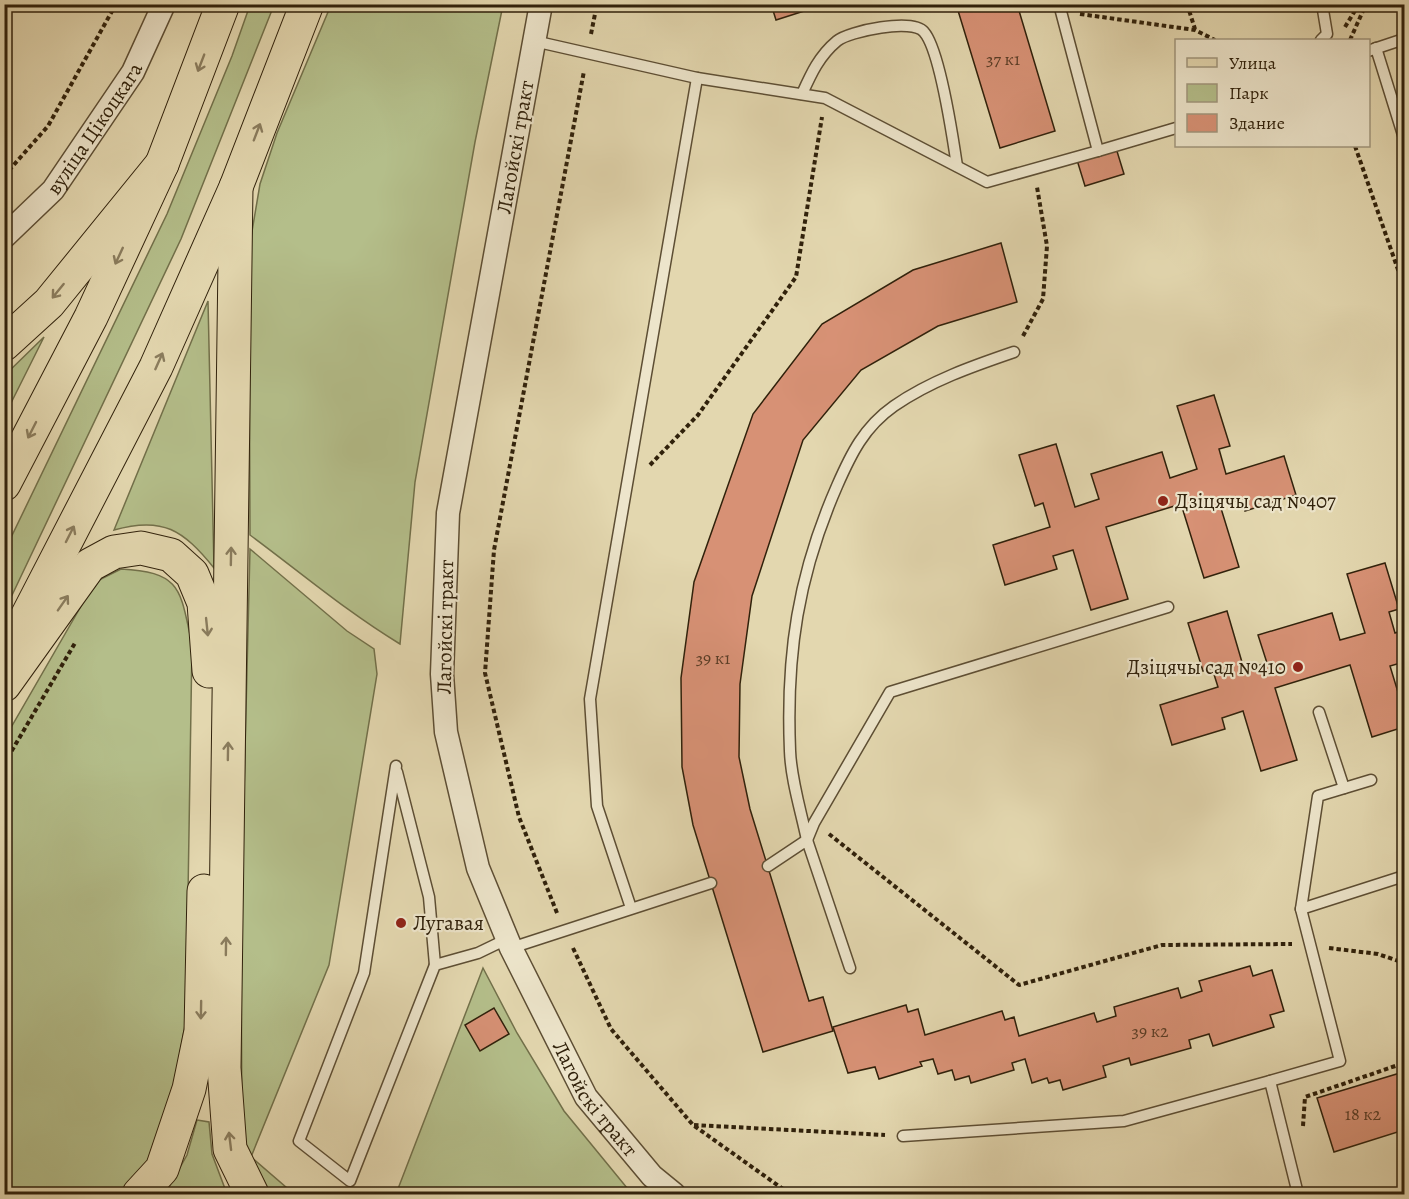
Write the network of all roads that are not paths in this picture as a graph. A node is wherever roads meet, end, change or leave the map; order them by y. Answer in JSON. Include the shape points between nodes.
{"nodes":[{"id":1,"x":164,"y":4,"type":"edge"},
{"id":2,"x":223,"y":4,"type":"edge"},
{"id":3,"x":307,"y":4,"type":"edge"},
{"id":4,"x":541,"y":4,"type":"edge"},
{"id":5,"x":1322,"y":4,"type":"edge"},
{"id":6,"x":1060,"y":8,"type":"edge"},
{"id":7,"x":1322,"y":39,"type":"edge"},
{"id":8,"x":1404,"y":39,"type":"edge"},
{"id":9,"x":534,"y":41,"type":"junction"},
{"id":10,"x":1372,"y":49,"type":"edge"},
{"id":11,"x":698,"y":78,"type":"junction"},
{"id":12,"x":802,"y":94,"type":"junction"},
{"id":13,"x":1175,"y":128,"type":"edge"},
{"id":14,"x":1404,"y":138,"type":"edge"},
{"id":15,"x":1098,"y":151,"type":"junction"},
{"id":16,"x":162,"y":164,"type":"junction"},
{"id":17,"x":957,"y":165,"type":"junction"},
{"id":18,"x":236,"y":187,"type":"junction"},
{"id":19,"x":4,"y":237,"type":"edge"},
{"id":20,"x":4,"y":344,"type":"edge"},
{"id":21,"x":1014,"y":352,"type":"road end"},
{"id":22,"x":4,"y":484,"type":"edge"},
{"id":23,"x":1168,"y":607,"type":"dead end"},
{"id":24,"x":4,"y":661,"type":"edge"},
{"id":25,"x":4,"y":685,"type":"edge"},
{"id":26,"x":1320,"y":712,"type":"dead end"},
{"id":27,"x":1371,"y":780,"type":"dead end"},
{"id":28,"x":1344,"y":788,"type":"junction"},
{"id":29,"x":807,"y":840,"type":"junction"},
{"id":30,"x":768,"y":866,"type":"dead end"},
{"id":31,"x":1404,"y":876,"type":"edge"},
{"id":32,"x":711,"y":883,"type":"dead end"},
{"id":33,"x":631,"y":908,"type":"junction"},
{"id":34,"x":1301,"y":909,"type":"junction"},
{"id":35,"x":509,"y":944,"type":"junction"},
{"id":36,"x":435,"y":964,"type":"junction"},
{"id":37,"x":850,"y":968,"type":"dead end"},
{"id":38,"x":1270,"y":1081,"type":"junction"},
{"id":39,"x":905,"y":1136,"type":"road end"},
{"id":40,"x":139,"y":1194,"type":"edge"},
{"id":41,"x":252,"y":1194,"type":"edge"},
{"id":42,"x":674,"y":1194,"type":"edge"},
{"id":43,"x":1298,"y":1194,"type":"edge"}],
"edges":[{"from":1,"to":19,"type":"street","name":"вуліца Цікоцкага","via":[[134,72],[53,190]]},
{"from":2,"to":16,"type":"main road","one_way":true},
{"from":18,"to":3,"type":"main road","one_way":true},
{"from":4,"to":9,"type":"street","name":"Лагойскі тракт"},
{"from":5,"to":7,"type":"lane","via":[[1327,34]]},
{"from":6,"to":15,"type":"lane"},
{"from":8,"to":10,"type":"lane"},
{"from":9,"to":11,"type":"lane"},
{"from":9,"to":35,"type":"street","name":"Лагойскі тракт","via":[[448,513],[441,674],[446,732],[478,868]]},
{"from":10,"to":14,"type":"lane"},
{"from":11,"to":12,"type":"lane"},
{"from":11,"to":33,"type":"lane","via":[[590,699],[597,806]]},
{"from":12,"to":17,"type":"lane","via":[[825,98]]},
{"from":12,"to":17,"type":"lane","via":[[816,63],[838,39],[886,26],[911,25],[924,31],[933,50]]},
{"from":13,"to":15,"type":"lane"},
{"from":15,"to":17,"type":"lane","via":[[987,182]]},
{"from":16,"to":20,"type":"main road","one_way":true,"via":[[49,303]]},
{"from":16,"to":22,"type":"main road","one_way":true,"via":[[91,317]]},
{"from":24,"to":18,"type":"main road","one_way":true,"via":[[156,367]]},
{"from":41,"to":18,"type":"main road","one_way":true,"via":[[230,1149],[224,1068]]},
{"from":21,"to":29,"type":"lane","via":[[957,372],[893,407],[856,444],[825,514],[806,567],[794,626],[790,754]]},
{"from":23,"to":29,"type":"lane","via":[[890,692]]},
{"from":25,"to":40,"type":"main road","one_way":true,"via":[[90,565],[114,552],[141,548],[171,555],[192,574],[204,603],[209,650],[201,1031],[189,1089],[162,1169]]},
{"from":26,"to":28,"type":"lane"},
{"from":27,"to":28,"type":"lane"},
{"from":28,"to":34,"type":"lane","via":[[1318,796]]},
{"from":29,"to":30,"type":"lane"},
{"from":29,"to":37,"type":"lane"},
{"from":31,"to":34,"type":"lane"},
{"from":32,"to":33,"type":"lane"},
{"from":33,"to":35,"type":"lane","via":[[564,931]]},
{"from":34,"to":38,"type":"lane","via":[[1340,1061]]},
{"from":35,"to":36,"type":"lane"},
{"from":35,"to":42,"type":"street","name":"Лагойскі тракт","via":[[586,1097],[652,1176]]},
{"from":36,"to":36,"type":"lane","via":[[354,1170],[350,1181],[299,1141],[364,973],[396,766],[429,897]]},
{"from":38,"to":39,"type":"lane","via":[[1124,1121]]},
{"from":38,"to":43,"type":"lane"}]}
